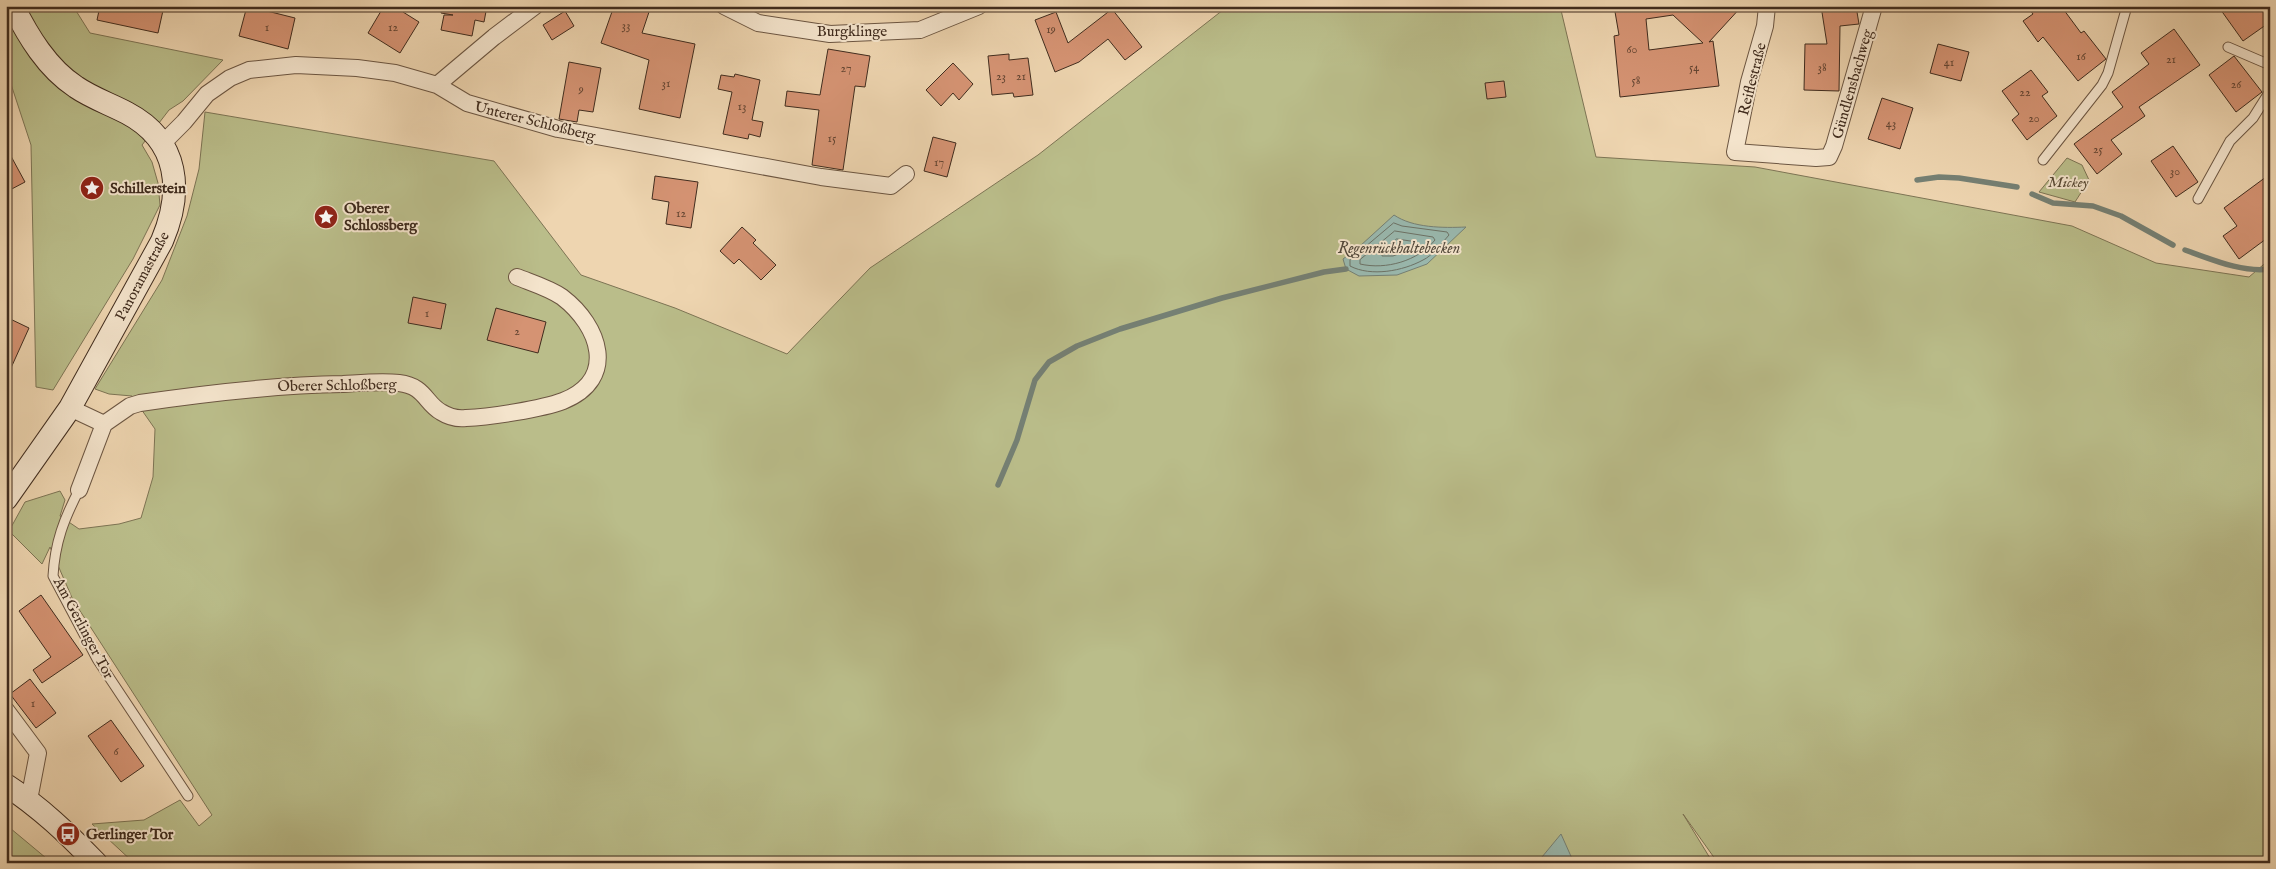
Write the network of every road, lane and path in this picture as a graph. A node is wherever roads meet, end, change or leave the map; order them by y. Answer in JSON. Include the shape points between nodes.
{"nodes":[{"id":1,"x":13,"y":6,"type":"edge"},
{"id":2,"x":536,"y":6,"type":"edge"},
{"id":3,"x":724,"y":6,"type":"edge"},
{"id":4,"x":979,"y":6,"type":"edge"},
{"id":5,"x":1767,"y":6,"type":"edge"},
{"id":6,"x":1874,"y":6,"type":"edge"},
{"id":7,"x":2127,"y":6,"type":"edge"},
{"id":8,"x":2228,"y":48,"type":"dead end"},
{"id":9,"x":2270,"y":65,"type":"edge"},
{"id":10,"x":437,"y":85,"type":"junction"},
{"id":11,"x":2270,"y":92,"type":"edge"},
{"id":12,"x":162,"y":144,"type":"junction"},
{"id":13,"x":1735,"y":152,"type":"joint"},
{"id":14,"x":2043,"y":160,"type":"dead end"},
{"id":15,"x":906,"y":174,"type":"dead end"},
{"id":16,"x":2198,"y":199,"type":"dead end"},
{"id":17,"x":517,"y":277,"type":"dead end"},
{"id":18,"x":70,"y":408,"type":"junction"},
{"id":19,"x":104,"y":424,"type":"junction"},
{"id":20,"x":79,"y":490,"type":"joint"},
{"id":21,"x":6,"y":499,"type":"edge"},
{"id":22,"x":6,"y":710,"type":"edge"},
{"id":23,"x":6,"y":785,"type":"edge"},
{"id":24,"x":188,"y":796,"type":"dead end"},
{"id":25,"x":29,"y":800,"type":"junction"},
{"id":26,"x":96,"y":863,"type":"edge"}],
"edges":[{"from":1,"to":12,"type":"main road","name":"Panoramastraße","via":[[32,42],[59,74],[75,87],[129,114]]},
{"from":2,"to":10,"type":"street"},
{"from":3,"to":4,"type":"street","name":"Burgklinge","via":[[758,23],[830,34],[920,30]]},
{"from":5,"to":13,"type":"street","name":"Reiflestraße"},
{"from":6,"to":13,"type":"street","name":"Gündlensbachweg","via":[[1834,146],[1828,157]]},
{"from":7,"to":14,"type":"lane","via":[[2102,85]]},
{"from":8,"to":9,"type":"lane"},
{"from":10,"to":12,"type":"street","name":"Unterer Schloßberg","via":[[395,73],[357,68],[296,65],[249,70],[206,94]]},
{"from":10,"to":15,"type":"street","name":"Unterer Schloßberg","via":[[467,104],[558,129],[640,145],[891,186]]},
{"from":11,"to":16,"type":"lane","via":[[2253,118],[2230,141]]},
{"from":12,"to":18,"type":"main road","name":"Panoramastraße","via":[[175,178],[176,192],[169,224]]},
{"from":17,"to":19,"type":"street","name":"Oberer Schloßberg","via":[[562,298],[593,335],[599,354],[594,375],[578,393],[562,401],[465,419],[449,417],[438,411],[421,391],[400,383],[295,384],[140,403]]},
{"from":18,"to":19,"type":"street"},
{"from":18,"to":21,"type":"main road","name":"Panoramastraße"},
{"from":19,"to":20,"type":"street","name":"Am Gerlinger Tor"},
{"from":20,"to":24,"type":"lane","name":"Am Gerlinger Tor","via":[[63,521],[53,576],[97,659]]},
{"from":22,"to":25,"type":"street","via":[[38,753]]},
{"from":23,"to":25,"type":"main road"},
{"from":25,"to":26,"type":"main road"}]}
